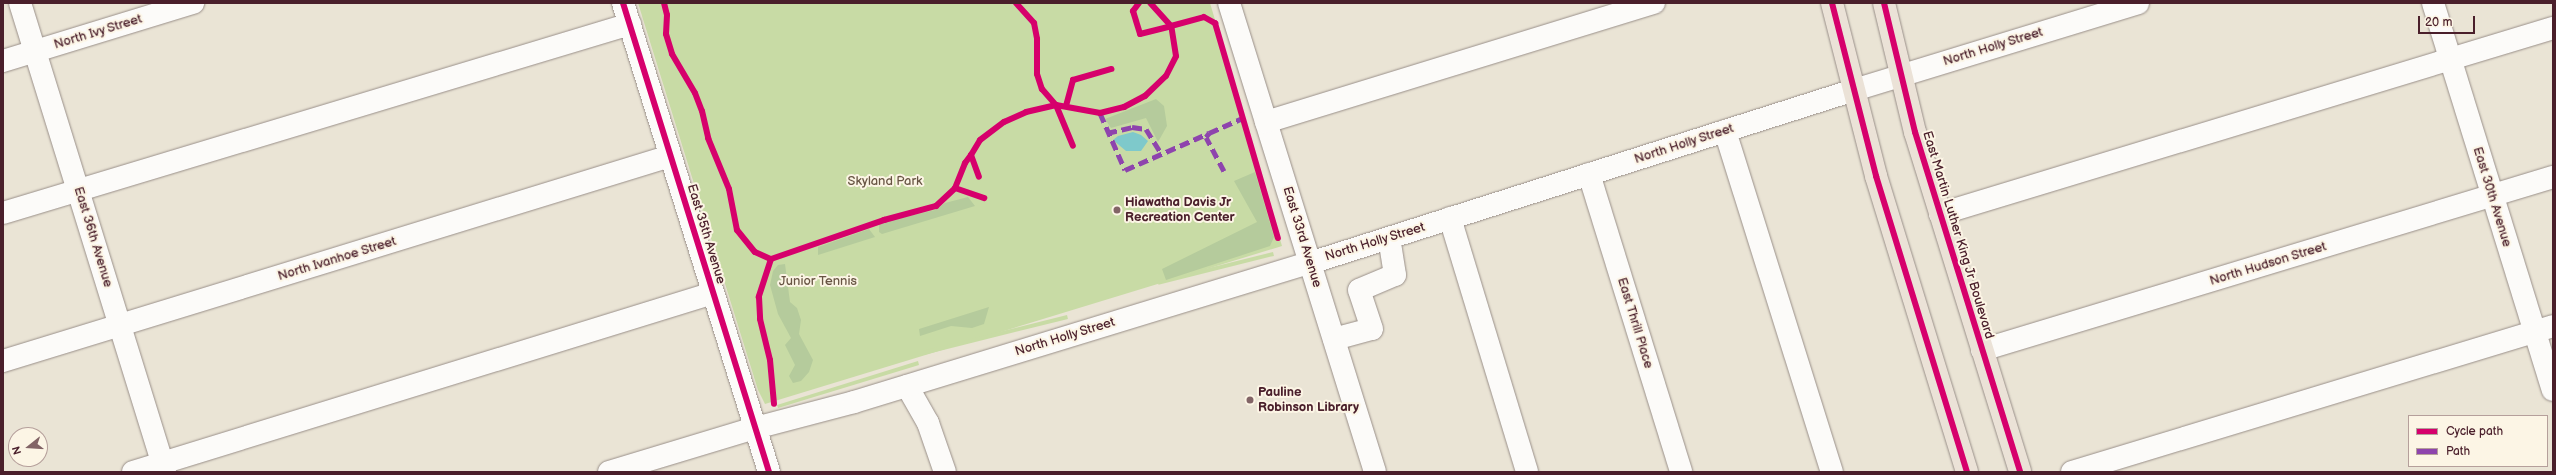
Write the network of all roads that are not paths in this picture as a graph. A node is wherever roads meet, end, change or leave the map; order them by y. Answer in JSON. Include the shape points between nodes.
{"nodes":[{"id":1,"x":20,"y":3,"type":"edge"},
{"id":2,"x":193,"y":3,"type":"edge"},
{"id":3,"x":623,"y":3,"type":"edge"},
{"id":4,"x":1229,"y":3,"type":"edge"},
{"id":5,"x":1654,"y":3,"type":"edge"},
{"id":6,"x":1832,"y":3,"type":"edge"},
{"id":7,"x":1884,"y":3,"type":"edge"},
{"id":8,"x":2138,"y":3,"type":"edge"},
{"id":9,"x":2433,"y":3,"type":"edge"},
{"id":10,"x":630,"y":24,"type":"junction"},
{"id":11,"x":2553,"y":28,"type":"edge"},
{"id":12,"x":35,"y":51,"type":"junction"},
{"id":13,"x":2450,"y":60,"type":"junction"},
{"id":14,"x":3,"y":61,"type":"edge"},
{"id":15,"x":1902,"y":75,"type":"junction"},
{"id":16,"x":1854,"y":90,"type":"junction"},
{"id":17,"x":1266,"y":122,"type":"junction"},
{"id":18,"x":1725,"y":131,"type":"junction"},
{"id":19,"x":670,"y":156,"type":"junction"},
{"id":20,"x":1589,"y":174,"type":"junction"},
{"id":21,"x":2553,"y":177,"type":"edge"},
{"id":22,"x":78,"y":190,"type":"junction"},
{"id":23,"x":2491,"y":196,"type":"junction"},
{"id":24,"x":3,"y":213,"type":"edge"},
{"id":25,"x":1940,"y":214,"type":"junction"},
{"id":26,"x":1450,"y":218,"type":"junction"},
{"id":27,"x":1388,"y":238,"type":"junction"},
{"id":28,"x":1310,"y":263,"type":"junction"},
{"id":29,"x":713,"y":293,"type":"junction"},
{"id":30,"x":120,"y":326,"type":"junction"},
{"id":31,"x":2544,"y":328,"type":"edge"},
{"id":32,"x":1334,"y":339,"type":"junction"},
{"id":33,"x":1982,"y":350,"type":"junction"},
{"id":34,"x":3,"y":361,"type":"edge"},
{"id":35,"x":907,"y":386,"type":"junction"},
{"id":36,"x":2553,"y":390,"type":"edge"},
{"id":37,"x":755,"y":428,"type":"junction"},
{"id":38,"x":164,"y":468,"type":"edge"},
{"id":39,"x":133,"y":472,"type":"edge"},
{"id":40,"x":609,"y":472,"type":"edge"},
{"id":41,"x":769,"y":472,"type":"edge"},
{"id":42,"x":945,"y":472,"type":"edge"},
{"id":43,"x":1375,"y":472,"type":"edge"},
{"id":44,"x":1527,"y":472,"type":"edge"},
{"id":45,"x":1681,"y":472,"type":"edge"},
{"id":46,"x":1832,"y":472,"type":"edge"},
{"id":47,"x":1967,"y":472,"type":"edge"},
{"id":48,"x":2020,"y":472,"type":"edge"},
{"id":49,"x":2072,"y":472,"type":"edge"}],
"edges":[{"from":1,"to":12,"type":"street","name":"East 36th Avenue"},
{"from":2,"to":12,"type":"street","name":"North Ivy Street"},
{"from":3,"to":10,"type":"street","name":"East 35th Avenue"},
{"from":4,"to":17,"type":"street","name":"East 33rd Avenue"},
{"from":5,"to":17,"type":"street"},
{"from":6,"to":16,"type":"main road"},
{"from":7,"to":15,"type":"main road","name":"East Martin Luther King Jr Boulevard"},
{"from":8,"to":15,"type":"street","name":"North Holly Street"},
{"from":9,"to":13,"type":"street","name":"East 30th Avenue"},
{"from":10,"to":19,"type":"street","name":"East 35th Avenue"},
{"from":10,"to":22,"type":"street"},
{"from":11,"to":13,"type":"street"},
{"from":12,"to":14,"type":"street","name":"North Ivy Street"},
{"from":12,"to":22,"type":"street","name":"East 36th Avenue"},
{"from":13,"to":23,"type":"street","name":"East 30th Avenue"},
{"from":13,"to":25,"type":"street"},
{"from":15,"to":16,"type":"street","name":"North Holly Street"},
{"from":15,"to":25,"type":"main road","name":"East Martin Luther King Jr Boulevard","via":[[1915,132]]},
{"from":16,"to":18,"type":"street","name":"North Holly Street"},
{"from":16,"to":47,"type":"main road","via":[[1876,176]]},
{"from":17,"to":28,"type":"street","name":"East 33rd Avenue"},
{"from":18,"to":20,"type":"street","name":"North Holly Street"},
{"from":18,"to":46,"type":"street"},
{"from":19,"to":29,"type":"street","name":"East 35th Avenue"},
{"from":19,"to":30,"type":"street","name":"North Ivanhoe Street"},
{"from":20,"to":26,"type":"street","name":"North Holly Street"},
{"from":20,"to":45,"type":"street","name":"East Thrill Place"},
{"from":21,"to":23,"type":"street","name":"North Hudson Street"},
{"from":22,"to":24,"type":"street"},
{"from":22,"to":30,"type":"street","name":"East 36th Avenue"},
{"from":23,"to":31,"type":"street","name":"East 30th Avenue"},
{"from":23,"to":33,"type":"street","name":"North Hudson Street"},
{"from":25,"to":33,"type":"main road","name":"East Martin Luther King Jr Boulevard"},
{"from":26,"to":27,"type":"street","name":"North Holly Street"},
{"from":26,"to":44,"type":"street"},
{"from":27,"to":28,"type":"street","name":"North Holly Street"},
{"from":27,"to":32,"type":"street","via":[[1395,276],[1359,290],[1372,329]]},
{"from":28,"to":32,"type":"street","name":"East 33rd Avenue"},
{"from":28,"to":35,"type":"street","name":"North Holly Street"},
{"from":29,"to":37,"type":"street","name":"East 35th Avenue"},
{"from":29,"to":38,"type":"street"},
{"from":30,"to":34,"type":"street","name":"North Ivanhoe Street"},
{"from":30,"to":38,"type":"street","name":"East 36th Avenue"},
{"from":31,"to":36,"type":"street","name":"East 30th Avenue"},
{"from":31,"to":49,"type":"street"},
{"from":32,"to":43,"type":"street","name":"East 33rd Avenue"},
{"from":33,"to":48,"type":"main road","name":"East Martin Luther King Jr Boulevard"},
{"from":35,"to":37,"type":"street","name":"North Holly Street"},
{"from":35,"to":42,"type":"street","via":[[928,423]]},
{"from":37,"to":40,"type":"street","name":"North Holly Street"},
{"from":37,"to":41,"type":"street","name":"East 35th Avenue"},
{"from":38,"to":39,"type":"street"}]}
